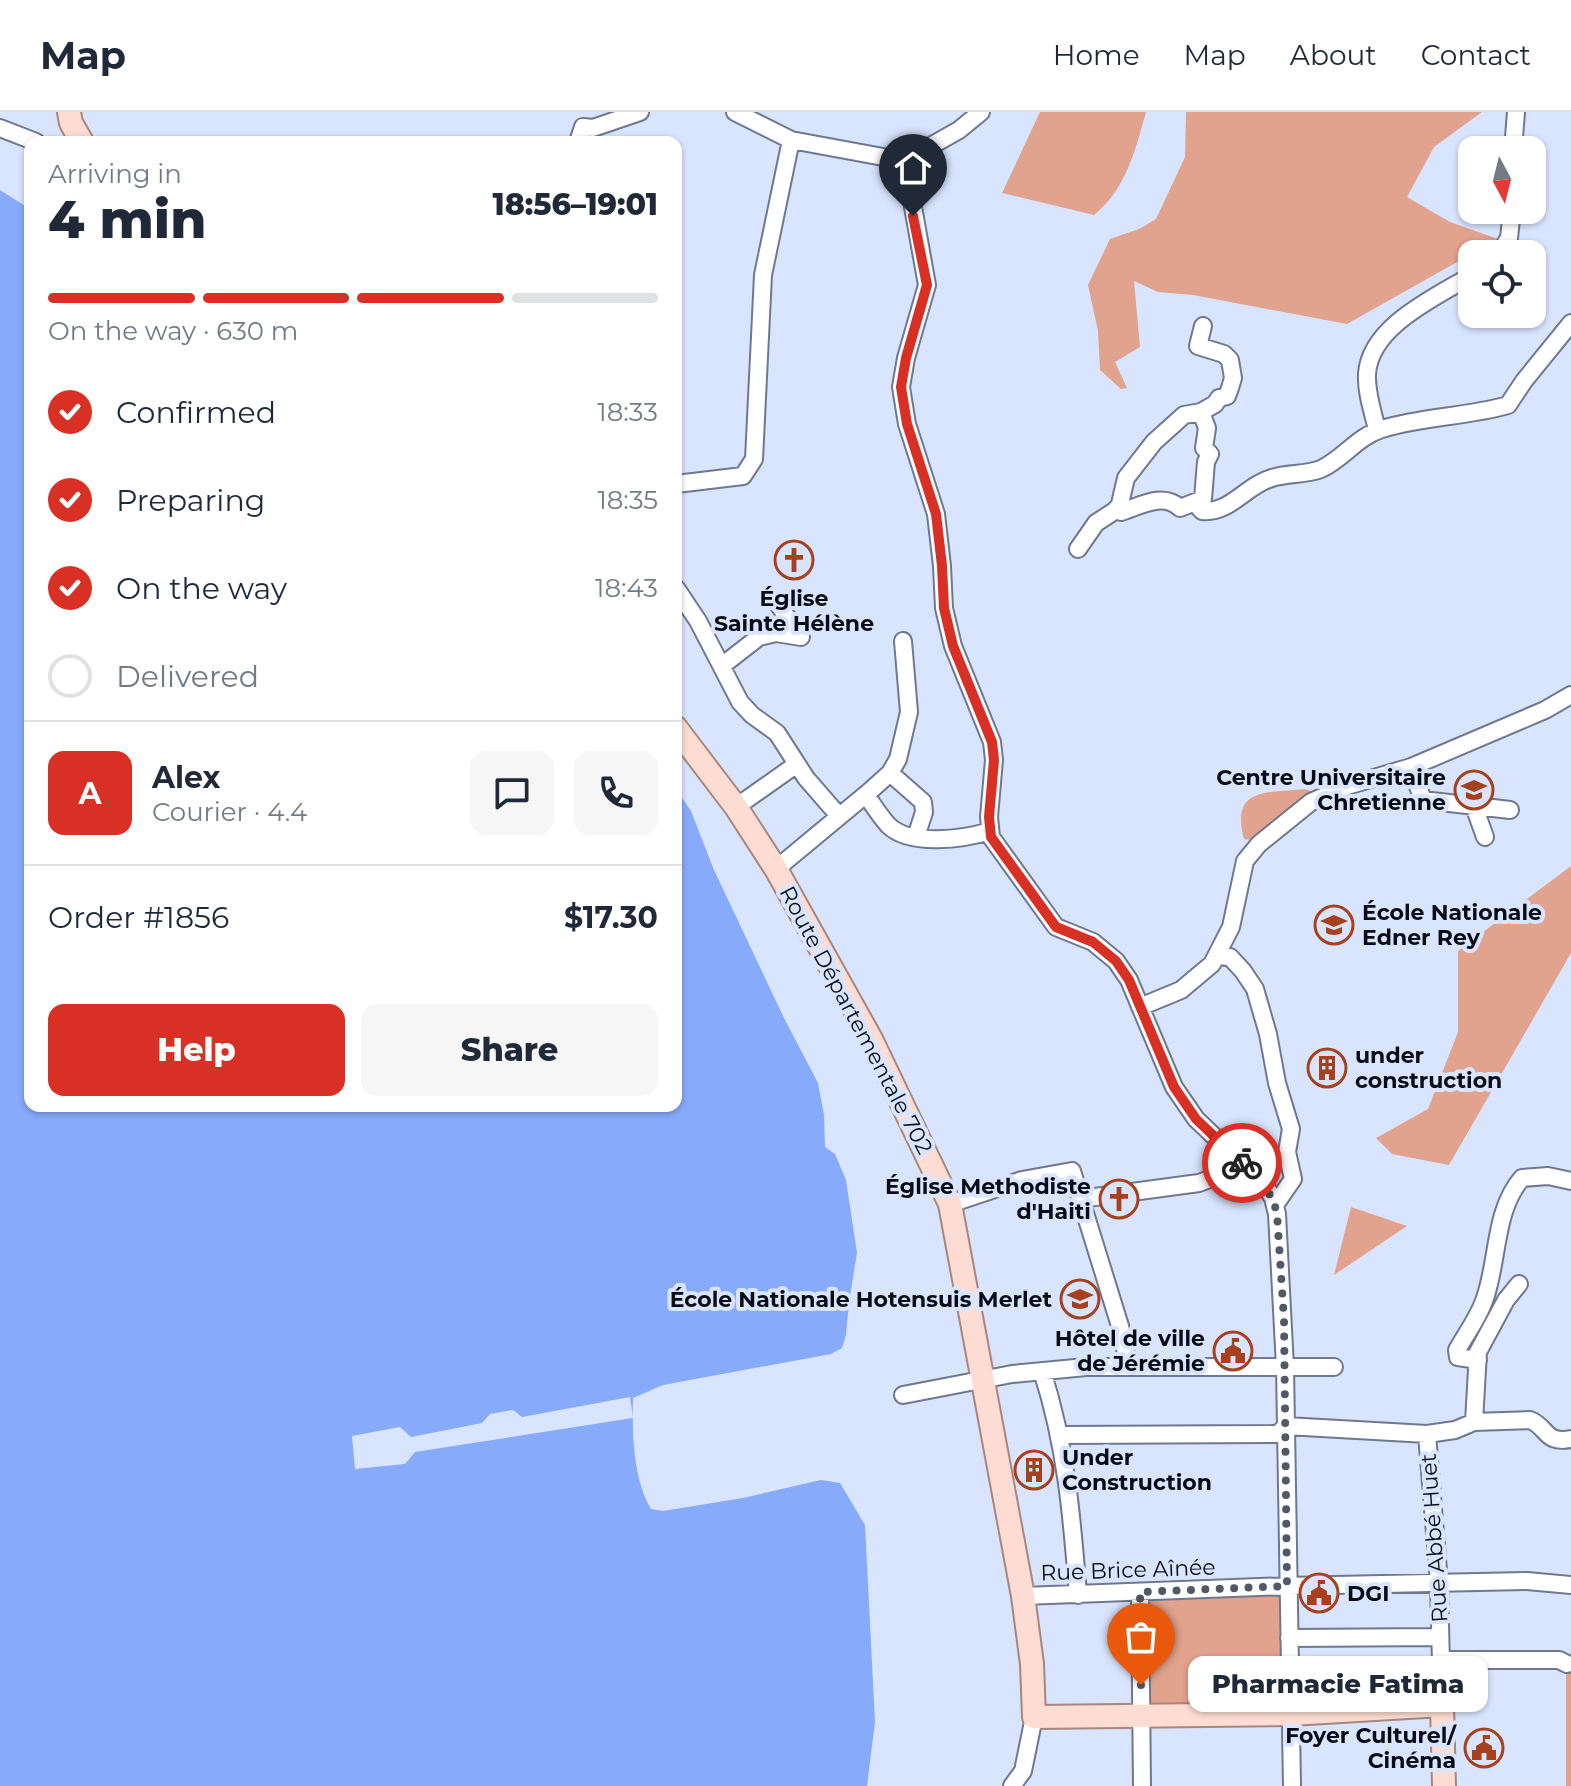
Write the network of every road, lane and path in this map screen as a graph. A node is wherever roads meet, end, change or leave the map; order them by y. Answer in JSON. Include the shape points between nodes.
{"nodes":[{"id":1,"x":69,"y":112,"type":"edge"},
{"id":2,"x":581,"y":112,"type":"edge"},
{"id":3,"x":640,"y":112,"type":"edge"},
{"id":4,"x":735,"y":112,"type":"edge"},
{"id":5,"x":981,"y":112,"type":"edge"},
{"id":6,"x":1516,"y":112,"type":"edge"},
{"id":7,"x":0,"y":128,"type":"edge"},
{"id":8,"x":593,"y":128,"type":"junction"},
{"id":9,"x":79,"y":136,"type":"edge"},
{"id":10,"x":580,"y":136,"type":"edge"},
{"id":11,"x":1514,"y":136,"type":"edge"},
{"id":12,"x":24,"y":137,"type":"edge"},
{"id":13,"x":791,"y":140,"type":"junction"},
{"id":14,"x":906,"y":168,"type":"junction"},
{"id":15,"x":1458,"y":284,"type":"edge"},
{"id":16,"x":1571,"y":323,"type":"edge"},
{"id":17,"x":1203,"y":326,"type":"dead end"},
{"id":18,"x":1201,"y":412,"type":"junction"},
{"id":19,"x":1377,"y":430,"type":"junction"},
{"id":20,"x":682,"y":483,"type":"edge"},
{"id":21,"x":1195,"y":503,"type":"junction"},
{"id":22,"x":1116,"y":509,"type":"junction"},
{"id":23,"x":1078,"y":549,"type":"dead end"},
{"id":24,"x":682,"y":596,"type":"edge"},
{"id":25,"x":778,"y":604,"type":"dead end"},
{"id":26,"x":903,"y":641,"type":"dead end"},
{"id":27,"x":723,"y":665,"type":"junction"},
{"id":28,"x":1571,"y":695,"type":"edge"},
{"id":29,"x":682,"y":736,"type":"edge"},
{"id":30,"x":797,"y":764,"type":"junction"},
{"id":31,"x":1411,"y":767,"type":"junction"},
{"id":32,"x":890,"y":773,"type":"junction"},
{"id":33,"x":866,"y":795,"type":"junction"},
{"id":34,"x":1474,"y":806,"type":"junction"},
{"id":35,"x":736,"y":807,"type":"junction"},
{"id":36,"x":1510,"y":810,"type":"dead end"},
{"id":37,"x":839,"y":816,"type":"junction"},
{"id":38,"x":990,"y":831,"type":"junction"},
{"id":39,"x":916,"y":837,"type":"junction"},
{"id":40,"x":1485,"y":837,"type":"dead end"},
{"id":41,"x":776,"y":869,"type":"junction"},
{"id":42,"x":1216,"y":956,"type":"junction"},
{"id":43,"x":1140,"y":1007,"type":"junction"},
{"id":44,"x":1244,"y":1166,"type":"junction"},
{"id":45,"x":1571,"y":1181,"type":"edge"},
{"id":46,"x":1080,"y":1199,"type":"junction"},
{"id":47,"x":950,"y":1204,"type":"junction"},
{"id":48,"x":1275,"y":1205,"type":"junction"},
{"id":49,"x":1519,"y":1284,"type":"dead end"},
{"id":50,"x":1478,"y":1360,"type":"junction"},
{"id":51,"x":1129,"y":1367,"type":"junction"},
{"id":52,"x":1285,"y":1367,"type":"junction"},
{"id":53,"x":1334,"y":1367,"type":"dead end"},
{"id":54,"x":1042,"y":1371,"type":"junction"},
{"id":55,"x":985,"y":1381,"type":"junction"},
{"id":56,"x":903,"y":1395,"type":"dead end"},
{"id":57,"x":1474,"y":1422,"type":"junction"},
{"id":58,"x":1286,"y":1426,"type":"junction"},
{"id":59,"x":1427,"y":1434,"type":"junction"},
{"id":60,"x":1061,"y":1435,"type":"junction"},
{"id":61,"x":1571,"y":1439,"type":"edge"},
{"id":62,"x":1439,"y":1583,"type":"junction"},
{"id":63,"x":1571,"y":1585,"type":"edge"},
{"id":64,"x":1287,"y":1586,"type":"junction"},
{"id":65,"x":1140,"y":1592,"type":"junction"},
{"id":66,"x":1078,"y":1595,"type":"junction"},
{"id":67,"x":1023,"y":1596,"type":"junction"},
{"id":68,"x":1440,"y":1637,"type":"junction"},
{"id":69,"x":1289,"y":1638,"type":"junction"},
{"id":70,"x":1441,"y":1660,"type":"junction"},
{"id":71,"x":1567,"y":1664,"type":"dead end"},
{"id":72,"x":1442,"y":1705,"type":"junction"},
{"id":73,"x":1291,"y":1714,"type":"junction"},
{"id":74,"x":1141,"y":1716,"type":"junction"},
{"id":75,"x":1034,"y":1717,"type":"junction"},
{"id":76,"x":1012,"y":1786,"type":"edge"},
{"id":77,"x":1142,"y":1786,"type":"edge"},
{"id":78,"x":1292,"y":1786,"type":"edge"},
{"id":79,"x":1444,"y":1786,"type":"edge"}],
"edges":[{"from":1,"to":9,"type":"main road"},
{"from":2,"to":8,"type":"street"},
{"from":3,"to":8,"type":"street"},
{"from":4,"to":13,"type":"street"},
{"from":5,"to":14,"type":"street","via":[[913,156]]},
{"from":6,"to":11,"type":"street"},
{"from":7,"to":12,"type":"street"},
{"from":8,"to":10,"type":"street","via":[[583,127]]},
{"from":13,"to":14,"type":"street","via":[[894,159]]},
{"from":13,"to":20,"type":"street","via":[[763,275],[754,459],[743,476]]},
{"from":14,"to":38,"type":"street","via":[[927,285],[901,387],[907,424],[936,514],[944,608],[953,646],[992,742]]},
{"from":15,"to":19,"type":"street","via":[[1406,316],[1379,341],[1367,370]]},
{"from":16,"to":19,"type":"street","via":[[1508,405]]},
{"from":17,"to":18,"type":"street","via":[[1198,346],[1224,354],[1233,378],[1227,396]]},
{"from":18,"to":21,"type":"street","via":[[1207,428],[1204,448],[1210,454],[1203,499]]},
{"from":18,"to":22,"type":"street","via":[[1184,415],[1154,442],[1126,478]]},
{"from":19,"to":21,"type":"street","via":[[1320,469],[1271,478],[1221,510],[1202,511]]},
{"from":21,"to":22,"type":"street","via":[[1180,508],[1162,500]]},
{"from":22,"to":23,"type":"street","via":[[1096,523]]},
{"from":24,"to":27,"type":"street"},
{"from":25,"to":27,"type":"street","via":[[801,637],[759,637]]},
{"from":26,"to":32,"type":"street","via":[[909,712]]},
{"from":27,"to":30,"type":"street","via":[[740,702],[777,733]]},
{"from":28,"to":31,"type":"street"},
{"from":29,"to":35,"type":"main road","name":"Route Départementale 702"},
{"from":30,"to":35,"type":"street"},
{"from":30,"to":37,"type":"street"},
{"from":31,"to":34,"type":"street","via":[[1423,800]]},
{"from":31,"to":42,"type":"street","via":[[1311,802],[1259,844],[1245,861],[1231,927]]},
{"from":32,"to":33,"type":"street"},
{"from":32,"to":39,"type":"street","via":[[923,802]]},
{"from":33,"to":37,"type":"street"},
{"from":33,"to":39,"type":"street","via":[[890,827]]},
{"from":34,"to":36,"type":"street"},
{"from":34,"to":40,"type":"street"},
{"from":35,"to":41,"type":"main road","name":"Route Départementale 702"},
{"from":37,"to":41,"type":"street"},
{"from":38,"to":39,"type":"street"},
{"from":38,"to":43,"type":"street","via":[[1056,927],[1093,942],[1116,961]]},
{"from":41,"to":47,"type":"main road","name":"Route Départementale 702","via":[[871,1039]]},
{"from":42,"to":43,"type":"street","via":[[1181,990]]},
{"from":42,"to":48,"type":"street","via":[[1230,957],[1255,989],[1291,1129],[1287,1152],[1293,1179]]},
{"from":43,"to":44,"type":"street","via":[[1174,1087],[1196,1119]]},
{"from":44,"to":46,"type":"street","via":[[1199,1183]]},
{"from":44,"to":48,"type":"street","via":[[1264,1184]]},
{"from":45,"to":50,"type":"street","via":[[1522,1178],[1513,1188],[1484,1303],[1457,1350],[1458,1357]]},
{"from":46,"to":47,"type":"street","via":[[1072,1171],[1022,1180]]},
{"from":46,"to":51,"type":"street"},
{"from":47,"to":55,"type":"main road","name":"Route Départementale 702"},
{"from":48,"to":52,"type":"street"},
{"from":49,"to":50,"type":"street"},
{"from":50,"to":57,"type":"street"},
{"from":51,"to":52,"type":"street"},
{"from":51,"to":54,"type":"street"},
{"from":52,"to":53,"type":"street"},
{"from":52,"to":58,"type":"street"},
{"from":54,"to":55,"type":"street"},
{"from":54,"to":60,"type":"street"},
{"from":55,"to":56,"type":"street"},
{"from":55,"to":67,"type":"main road","name":"Route Départementale 702"},
{"from":57,"to":59,"type":"street"},
{"from":57,"to":61,"type":"street","via":[[1536,1421],[1546,1436]]},
{"from":58,"to":59,"type":"street"},
{"from":58,"to":60,"type":"street","via":[[1278,1434]]},
{"from":58,"to":64,"type":"street"},
{"from":59,"to":62,"type":"street","name":"Rue Abbé Huet"},
{"from":60,"to":66,"type":"street"},
{"from":62,"to":63,"type":"street","name":"Rue Brice Aînée"},
{"from":62,"to":64,"type":"street","name":"Rue Brice Aînée"},
{"from":62,"to":68,"type":"street","name":"Rue Abbé Huet"},
{"from":64,"to":65,"type":"street","name":"Rue Brice Aînée"},
{"from":64,"to":69,"type":"street"},
{"from":65,"to":66,"type":"street","name":"Rue Brice Aînée"},
{"from":65,"to":74,"type":"street"},
{"from":66,"to":67,"type":"street","name":"Rue Brice Aînée"},
{"from":67,"to":75,"type":"main road","name":"Route Départementale 702"},
{"from":68,"to":69,"type":"street"},
{"from":68,"to":70,"type":"street","name":"Rue Abbé Huet"},
{"from":69,"to":73,"type":"street"},
{"from":70,"to":71,"type":"street"},
{"from":70,"to":72,"type":"street","name":"Rue Abbé Huet"},
{"from":72,"to":73,"type":"main road"},
{"from":72,"to":79,"type":"main road","name":"Rue Abbé Huet"},
{"from":73,"to":74,"type":"main road"},
{"from":73,"to":78,"type":"street"},
{"from":74,"to":75,"type":"main road"},
{"from":74,"to":77,"type":"street"},
{"from":75,"to":76,"type":"street","via":[[1023,1771]]}]}
